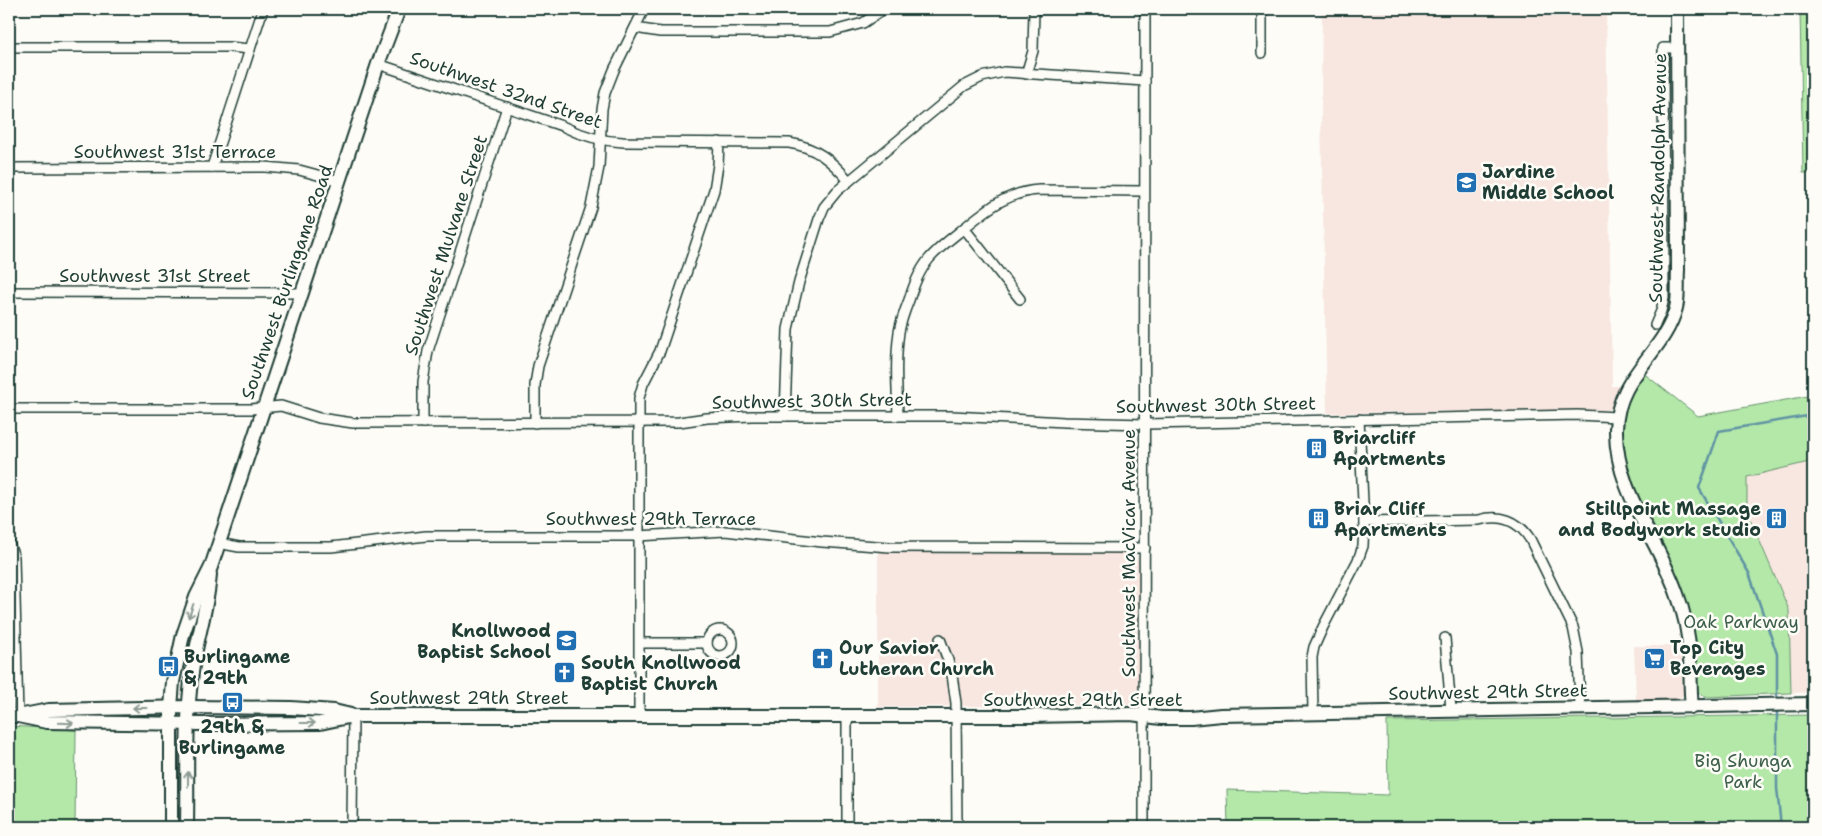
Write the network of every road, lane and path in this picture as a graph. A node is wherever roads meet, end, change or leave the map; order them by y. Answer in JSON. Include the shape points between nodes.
{"nodes":[{"id":1,"x":263,"y":9,"type":"edge"},
{"id":2,"x":399,"y":9,"type":"edge"},
{"id":3,"x":644,"y":9,"type":"edge"},
{"id":4,"x":884,"y":9,"type":"edge"},
{"id":5,"x":1034,"y":9,"type":"edge"},
{"id":6,"x":1145,"y":9,"type":"edge"},
{"id":7,"x":1262,"y":9,"type":"edge"},
{"id":8,"x":1678,"y":9,"type":"edge"},
{"id":9,"x":635,"y":28,"type":"junction"},
{"id":10,"x":9,"y":47,"type":"edge"},
{"id":11,"x":1677,"y":48,"type":"junction"},
{"id":12,"x":250,"y":49,"type":"junction"},
{"id":13,"x":1262,"y":53,"type":"dead end"},
{"id":14,"x":378,"y":64,"type":"junction"},
{"id":15,"x":1026,"y":74,"type":"junction"},
{"id":16,"x":1145,"y":81,"type":"junction"},
{"id":17,"x":507,"y":107,"type":"junction"},
{"id":18,"x":601,"y":140,"type":"junction"},
{"id":19,"x":719,"y":142,"type":"junction"},
{"id":20,"x":212,"y":167,"type":"junction"},
{"id":21,"x":9,"y":168,"type":"edge"},
{"id":22,"x":1677,"y":178,"type":"junction"},
{"id":23,"x":1664,"y":179,"type":"junction"},
{"id":24,"x":340,"y":181,"type":"junction"},
{"id":25,"x":849,"y":181,"type":"junction"},
{"id":26,"x":1144,"y":191,"type":"junction"},
{"id":27,"x":964,"y":228,"type":"junction"},
{"id":28,"x":1664,"y":262,"type":"junction"},
{"id":29,"x":1678,"y":262,"type":"junction"},
{"id":30,"x":9,"y":292,"type":"edge"},
{"id":31,"x":302,"y":293,"type":"junction"},
{"id":32,"x":1020,"y":298,"type":"dead end"},
{"id":33,"x":1654,"y":325,"type":"dead end"},
{"id":34,"x":264,"y":408,"type":"junction"},
{"id":35,"x":9,"y":410,"type":"edge"},
{"id":36,"x":785,"y":416,"type":"junction"},
{"id":37,"x":898,"y":416,"type":"junction"},
{"id":38,"x":1617,"y":417,"type":"junction"},
{"id":39,"x":1359,"y":419,"type":"junction"},
{"id":40,"x":638,"y":422,"type":"junction"},
{"id":41,"x":423,"y":423,"type":"junction"},
{"id":42,"x":535,"y":423,"type":"junction"},
{"id":43,"x":1146,"y":424,"type":"junction"},
{"id":44,"x":1364,"y":522,"type":"junction"},
{"id":45,"x":638,"y":536,"type":"junction"},
{"id":46,"x":9,"y":543,"type":"edge"},
{"id":47,"x":218,"y":543,"type":"junction"},
{"id":48,"x":1145,"y":548,"type":"junction"},
{"id":49,"x":211,"y":567,"type":"junction"},
{"id":50,"x":1445,"y":638,"type":"dead end"},
{"id":51,"x":940,"y":639,"type":"dead end"},
{"id":52,"x":640,"y":643,"type":"junction"},
{"id":53,"x":707,"y":643,"type":"dead end"},
{"id":54,"x":1813,"y":704,"type":"edge"},
{"id":55,"x":189,"y":707,"type":"junction"},
{"id":56,"x":1692,"y":707,"type":"junction"},
{"id":57,"x":171,"y":708,"type":"junction"},
{"id":58,"x":1580,"y":708,"type":"junction"},
{"id":59,"x":1450,"y":710,"type":"junction"},
{"id":60,"x":1313,"y":713,"type":"junction"},
{"id":61,"x":13,"y":716,"type":"edge"},
{"id":62,"x":353,"y":716,"type":"junction"},
{"id":63,"x":639,"y":716,"type":"junction"},
{"id":64,"x":847,"y":716,"type":"junction"},
{"id":65,"x":956,"y":716,"type":"junction"},
{"id":66,"x":1146,"y":716,"type":"junction"},
{"id":67,"x":172,"y":724,"type":"junction"},
{"id":68,"x":188,"y":724,"type":"junction"},
{"id":69,"x":171,"y":827,"type":"edge"},
{"id":70,"x":187,"y":827,"type":"edge"},
{"id":71,"x":352,"y":827,"type":"edge"},
{"id":72,"x":847,"y":827,"type":"edge"},
{"id":73,"x":957,"y":827,"type":"edge"},
{"id":74,"x":1144,"y":827,"type":"edge"}],
"edges":[{"from":1,"to":12,"type":"street"},
{"from":2,"to":14,"type":"main road","name":"Southwest Burlingame Road"},
{"from":3,"to":9,"type":"street"},
{"from":4,"to":9,"type":"street","via":[[863,23],[830,32],[660,32]]},
{"from":5,"to":15,"type":"street","via":[[1033,51]]},
{"from":6,"to":16,"type":"street","name":"Southwest MacVicar Avenue"},
{"from":7,"to":13,"type":"street"},
{"from":8,"to":11,"type":"main road","name":"Southwest Randolph Avenue"},
{"from":9,"to":18,"type":"street","via":[[605,93]]},
{"from":10,"to":12,"type":"street"},
{"from":11,"to":22,"type":"main road","name":"Southwest Randolph Avenue"},
{"from":11,"to":23,"type":"street","via":[[1664,48]]},
{"from":12,"to":20,"type":"street"},
{"from":14,"to":17,"type":"street","name":"Southwest 32nd Street"},
{"from":14,"to":24,"type":"main road","name":"Southwest Burlingame Road"},
{"from":15,"to":16,"type":"street"},
{"from":15,"to":25,"type":"street","via":[[996,73],[964,86]]},
{"from":16,"to":26,"type":"street","name":"Southwest MacVicar Avenue"},
{"from":17,"to":18,"type":"street","name":"Southwest 32nd Street"},
{"from":17,"to":41,"type":"street","name":"Southwest Mulvane Street","via":[[428,351],[423,382]]},
{"from":18,"to":19,"type":"street","name":"Southwest 32nd Street"},
{"from":18,"to":42,"type":"street","via":[[592,207],[538,366],[534,393]]},
{"from":19,"to":25,"type":"street","name":"Southwest 32nd Street","via":[[798,144],[822,154]]},
{"from":19,"to":40,"type":"street","via":[[714,190],[660,351],[640,392]]},
{"from":20,"to":21,"type":"street","name":"Southwest 31st Terrace"},
{"from":20,"to":24,"type":"street","name":"Southwest 31st Terrace","via":[[286,168]]},
{"from":22,"to":23,"type":"street"},
{"from":22,"to":29,"type":"main road","name":"Southwest Randolph Avenue"},
{"from":23,"to":28,"type":"street"},
{"from":24,"to":31,"type":"main road","name":"Southwest Burlingame Road"},
{"from":25,"to":36,"type":"street","via":[[824,207],[799,282],[788,336]]},
{"from":26,"to":27,"type":"street","via":[[1023,192],[997,202]]},
{"from":26,"to":43,"type":"street","name":"Southwest MacVicar Avenue"},
{"from":27,"to":32,"type":"street"},
{"from":27,"to":37,"type":"street","via":[[930,258],[912,288],[897,351]]},
{"from":28,"to":29,"type":"street"},
{"from":28,"to":33,"type":"street","via":[[1664,298]]},
{"from":29,"to":38,"type":"main road","name":"Southwest Randolph Avenue","via":[[1676,308],[1662,339],[1627,387]]},
{"from":30,"to":31,"type":"street","name":"Southwest 31st Street"},
{"from":31,"to":34,"type":"main road","name":"Southwest Burlingame Road"},
{"from":34,"to":35,"type":"street","name":"Southwest 30th Street"},
{"from":34,"to":41,"type":"street","name":"Southwest 30th Street","via":[[281,406],[319,418],[353,422]]},
{"from":34,"to":47,"type":"main road","name":"Southwest Burlingame Road"},
{"from":36,"to":37,"type":"street","name":"Southwest 30th Street"},
{"from":36,"to":40,"type":"street","name":"Southwest 30th Street"},
{"from":37,"to":43,"type":"street","name":"Southwest 30th Street"},
{"from":38,"to":39,"type":"street","name":"Southwest 30th Street"},
{"from":38,"to":56,"type":"main road","name":"Southwest Randolph Avenue","via":[[1616,446],[1626,488],[1670,575],[1682,610],[1690,657]]},
{"from":39,"to":43,"type":"street","name":"Southwest 30th Street"},
{"from":39,"to":44,"type":"street"},
{"from":40,"to":42,"type":"street","name":"Southwest 30th Street"},
{"from":40,"to":45,"type":"street"},
{"from":41,"to":42,"type":"street","name":"Southwest 30th Street"},
{"from":43,"to":48,"type":"street","name":"Southwest MacVicar Avenue"},
{"from":44,"to":58,"type":"street","via":[[1496,517],[1518,525],[1530,538],[1573,627],[1578,652]]},
{"from":44,"to":60,"type":"street","via":[[1358,560],[1314,647]]},
{"from":45,"to":47,"type":"street","name":"Southwest 29th Terrace","via":[[426,536],[331,547],[239,547]]},
{"from":45,"to":48,"type":"street","name":"Southwest 29th Terrace","via":[[725,531],[890,547]]},
{"from":45,"to":52,"type":"street"},
{"from":46,"to":61,"type":"street","via":[[14,557]]},
{"from":47,"to":49,"type":"main road","name":"Southwest Burlingame Road"},
{"from":48,"to":66,"type":"street","name":"Southwest MacVicar Avenue"},
{"from":49,"to":55,"type":"main road","name":"Southwest Burlingame Road"},
{"from":49,"to":57,"type":"main road","name":"Southwest Burlingame Road","one_way":true,"via":[[183,635]]},
{"from":50,"to":59,"type":"street"},
{"from":51,"to":65,"type":"street","via":[[953,675]]},
{"from":52,"to":53,"type":"street"},
{"from":52,"to":63,"type":"street"},
{"from":54,"to":56,"type":"main road","name":"Southwest 29th Street"},
{"from":55,"to":57,"type":"main road","name":"Southwest 29th Street"},
{"from":55,"to":62,"type":"main road","name":"Southwest 29th Street","via":[[291,708],[334,711]]},
{"from":55,"to":68,"type":"main road","name":"Southwest Burlingame Road"},
{"from":56,"to":58,"type":"main road","name":"Southwest 29th Street"},
{"from":57,"to":61,"type":"main road","name":"Southwest 29th Street","one_way":true,"via":[[49,710]]},
{"from":57,"to":67,"type":"main road","name":"Southwest Burlingame Road"},
{"from":58,"to":59,"type":"main road","name":"Southwest 29th Street"},
{"from":59,"to":60,"type":"main road","name":"Southwest 29th Street"},
{"from":60,"to":66,"type":"main road","name":"Southwest 29th Street","via":[[1191,718]]},
{"from":61,"to":67,"type":"main road","name":"Southwest 29th Street","one_way":true,"via":[[47,722]]},
{"from":62,"to":63,"type":"main road","name":"Southwest 29th Street"},
{"from":68,"to":62,"type":"main road","name":"Southwest 29th Street","one_way":true,"via":[[320,723]]},
{"from":62,"to":71,"type":"street"},
{"from":63,"to":64,"type":"main road","name":"Southwest 29th Street"},
{"from":64,"to":65,"type":"main road","name":"Southwest 29th Street"},
{"from":64,"to":72,"type":"street"},
{"from":65,"to":66,"type":"main road","name":"Southwest 29th Street"},
{"from":65,"to":73,"type":"street"},
{"from":66,"to":74,"type":"street","name":"Southwest MacVicar Avenue"},
{"from":67,"to":68,"type":"main road","name":"Southwest 29th Street"},
{"from":67,"to":69,"type":"main road","name":"Southwest Burlingame Road"},
{"from":70,"to":68,"type":"main road","name":"Southwest Burlingame Road","one_way":true}]}
